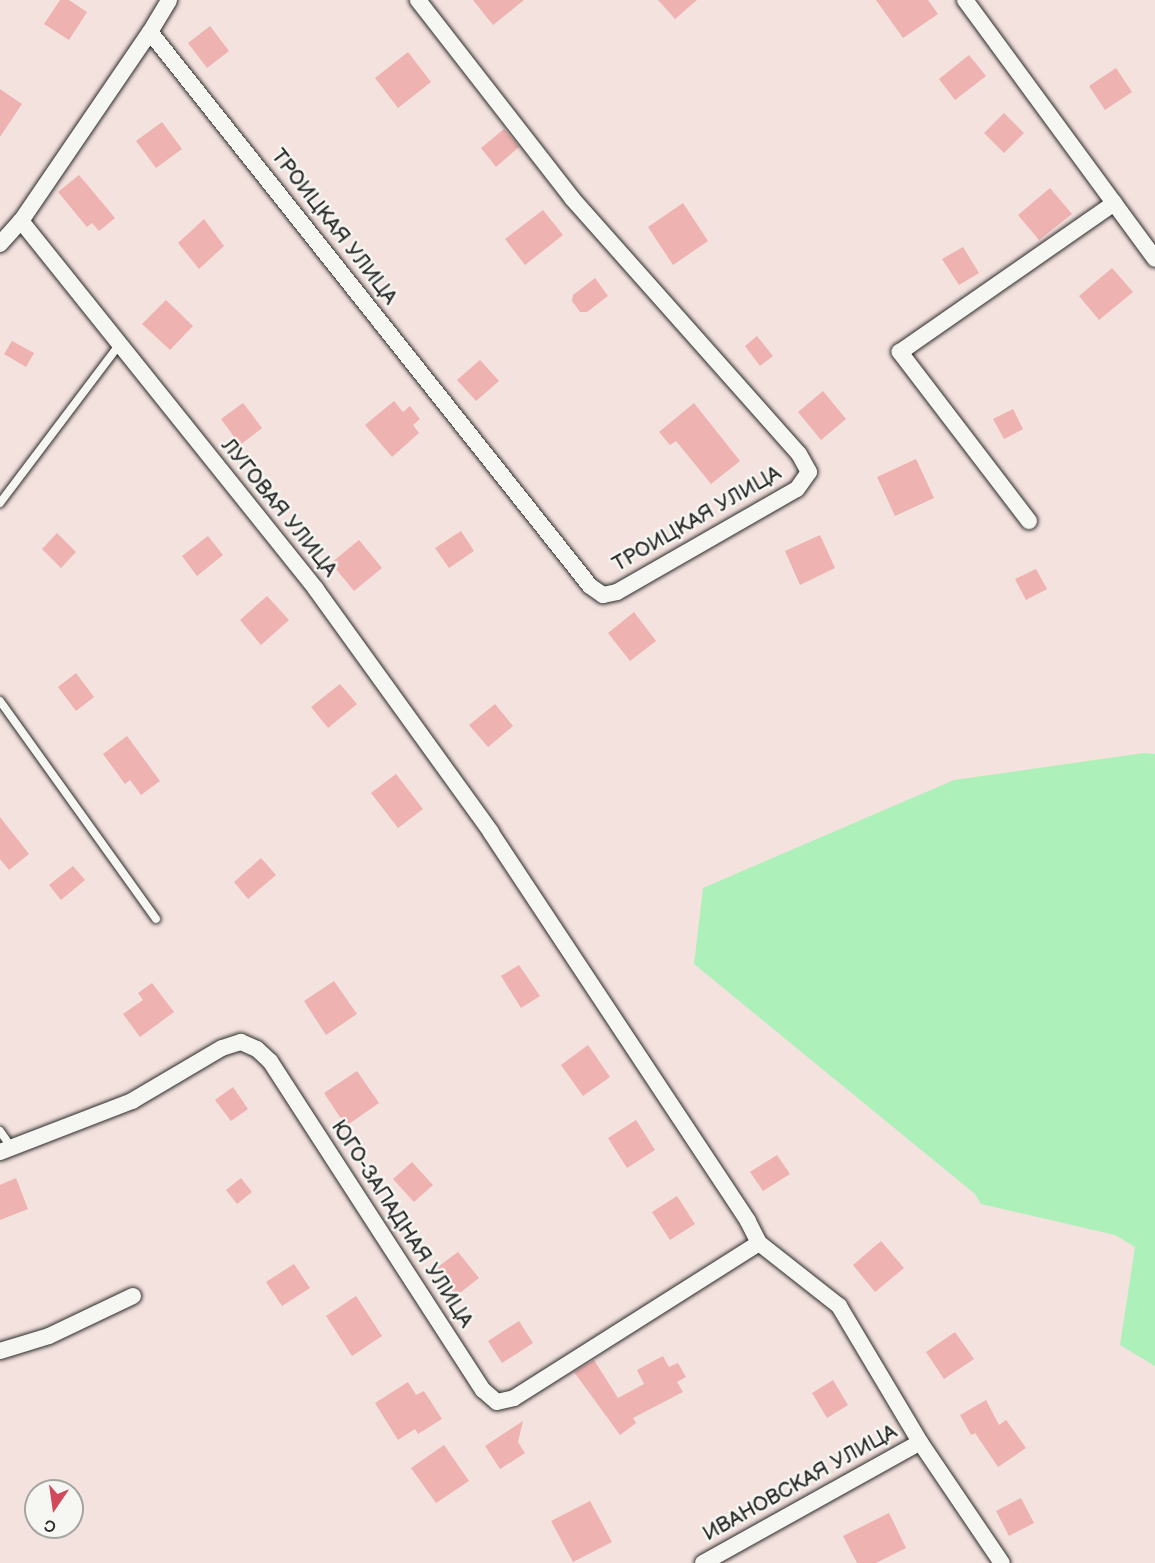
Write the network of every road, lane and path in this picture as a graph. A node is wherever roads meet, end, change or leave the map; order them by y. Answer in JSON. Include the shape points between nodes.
{"nodes":[{"id":1,"x":169,"y":0,"type":"edge"},
{"id":2,"x":418,"y":0,"type":"edge"},
{"id":3,"x":965,"y":0,"type":"edge"},
{"id":4,"x":150,"y":32,"type":"junction"},
{"id":5,"x":1114,"y":203,"type":"junction"},
{"id":6,"x":21,"y":221,"type":"junction"},
{"id":7,"x":0,"y":244,"type":"edge"},
{"id":8,"x":1155,"y":259,"type":"edge"},
{"id":9,"x":120,"y":344,"type":"junction"},
{"id":10,"x":0,"y":503,"type":"edge"},
{"id":11,"x":1029,"y":521,"type":"dead end"},
{"id":12,"x":0,"y":701,"type":"edge"},
{"id":13,"x":156,"y":919,"type":"dead end"},
{"id":14,"x":0,"y":1131,"type":"edge"},
{"id":15,"x":6,"y":1150,"type":"edge"},
{"id":16,"x":759,"y":1243,"type":"junction"},
{"id":17,"x":133,"y":1296,"type":"dead end"},
{"id":18,"x":0,"y":1351,"type":"edge"},
{"id":19,"x":920,"y":1442,"type":"junction"},
{"id":20,"x":703,"y":1563,"type":"edge"},
{"id":21,"x":1002,"y":1563,"type":"edge"}],
"edges":[{"from":1,"to":4,"type":"street"},
{"from":2,"to":4,"type":"street","name":"ТРОИЦКАЯ УЛИЦА","via":[[572,198],[799,454],[809,472],[797,489],[617,592],[603,595],[590,586]]},
{"from":3,"to":5,"type":"street"},
{"from":4,"to":6,"type":"street"},
{"from":5,"to":8,"type":"street"},
{"from":5,"to":11,"type":"street","via":[[900,352]]},
{"from":6,"to":7,"type":"street"},
{"from":6,"to":9,"type":"street","name":"ЛУГОВАЯ УЛИЦА"},
{"from":9,"to":10,"type":"lane"},
{"from":9,"to":16,"type":"street","name":"ЛУГОВАЯ УЛИЦА","via":[[316,589],[491,832]]},
{"from":12,"to":13,"type":"lane"},
{"from":14,"to":15,"type":"lane"},
{"from":15,"to":16,"type":"street","name":"ЮГО-ЗАПАДНАЯ УЛИЦА","via":[[132,1101],[222,1048],[241,1042],[257,1049],[270,1061],[483,1390],[496,1402],[514,1398]]},
{"from":16,"to":19,"type":"street","via":[[839,1306]]},
{"from":17,"to":18,"type":"street","via":[[49,1336]]},
{"from":19,"to":20,"type":"street","name":"ИВАНОВСКАЯ УЛИЦА"},
{"from":19,"to":21,"type":"street"}]}
